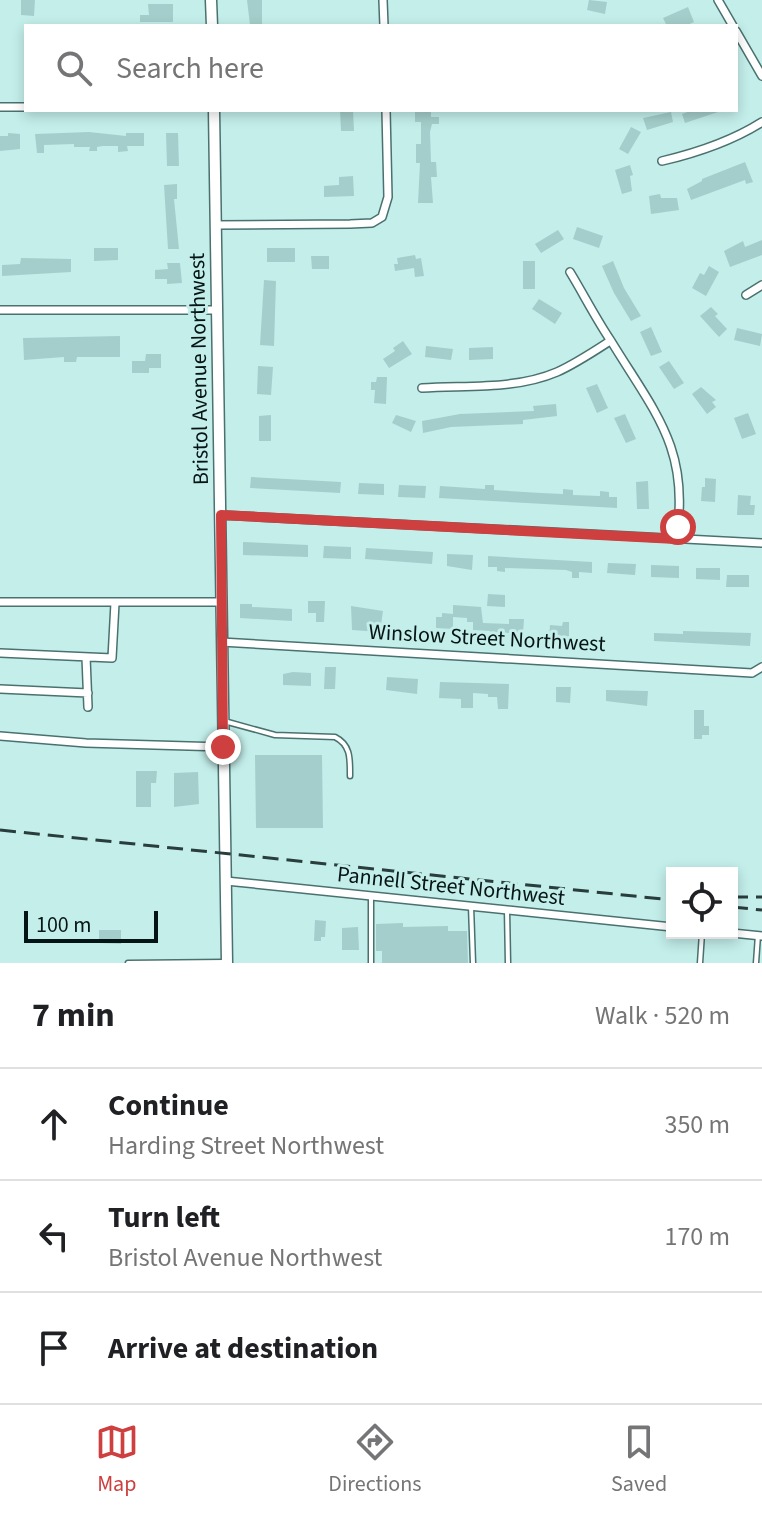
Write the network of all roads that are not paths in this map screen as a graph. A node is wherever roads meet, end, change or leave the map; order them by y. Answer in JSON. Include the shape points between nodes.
{"nodes":[{"id":1,"x":211,"y":0,"type":"edge"},
{"id":2,"x":383,"y":0,"type":"edge"},
{"id":3,"x":718,"y":0,"type":"edge"},
{"id":4,"x":212,"y":24,"type":"edge"},
{"id":5,"x":384,"y":24,"type":"edge"},
{"id":6,"x":732,"y":24,"type":"edge"},
{"id":7,"x":738,"y":34,"type":"edge"},
{"id":8,"x":762,"y":76,"type":"edge"},
{"id":9,"x":0,"y":107,"type":"edge"},
{"id":10,"x":24,"y":107,"type":"edge"},
{"id":11,"x":214,"y":112,"type":"edge"},
{"id":12,"x":386,"y":112,"type":"edge"},
{"id":13,"x":762,"y":122,"type":"edge"},
{"id":14,"x":662,"y":161,"type":"dead end"},
{"id":15,"x":216,"y":225,"type":"junction"},
{"id":16,"x":570,"y":272,"type":"dead end"},
{"id":17,"x":762,"y":285,"type":"edge"},
{"id":18,"x":746,"y":295,"type":"dead end"},
{"id":19,"x":0,"y":310,"type":"edge"},
{"id":20,"x":218,"y":310,"type":"junction"},
{"id":21,"x":610,"y":341,"type":"junction"},
{"id":22,"x":422,"y":388,"type":"dead end"},
{"id":23,"x":221,"y":515,"type":"junction"},
{"id":24,"x":676,"y":539,"type":"junction"},
{"id":25,"x":762,"y":543,"type":"edge"},
{"id":26,"x":0,"y":602,"type":"edge"},
{"id":27,"x":220,"y":602,"type":"junction"},
{"id":28,"x":115,"y":603,"type":"junction"},
{"id":29,"x":221,"y":642,"type":"junction"},
{"id":30,"x":0,"y":653,"type":"edge"},
{"id":31,"x":86,"y":657,"type":"junction"},
{"id":32,"x":762,"y":667,"type":"edge"},
{"id":33,"x":0,"y":689,"type":"edge"},
{"id":34,"x":88,"y":693,"type":"junction"},
{"id":35,"x":88,"y":707,"type":"dead end"},
{"id":36,"x":222,"y":720,"type":"junction"},
{"id":37,"x":0,"y":736,"type":"edge"},
{"id":38,"x":223,"y":747,"type":"junction"},
{"id":39,"x":350,"y":776,"type":"dead end"},
{"id":40,"x":226,"y":881,"type":"junction"},
{"id":41,"x":371,"y":896,"type":"junction"},
{"id":42,"x":471,"y":906,"type":"junction"},
{"id":43,"x":507,"y":910,"type":"junction"},
{"id":44,"x":666,"y":926,"type":"edge"},
{"id":45,"x":738,"y":934,"type":"edge"},
{"id":46,"x":760,"y":936,"type":"edge"},
{"id":47,"x":702,"y":939,"type":"edge"},
{"id":48,"x":128,"y":963,"type":"edge"},
{"id":49,"x":227,"y":963,"type":"edge"},
{"id":50,"x":371,"y":963,"type":"edge"},
{"id":51,"x":473,"y":963,"type":"edge"},
{"id":52,"x":508,"y":963,"type":"edge"},
{"id":53,"x":700,"y":963,"type":"edge"},
{"id":54,"x":756,"y":963,"type":"edge"}],
"edges":[{"from":1,"to":4,"type":"street"},
{"from":2,"to":5,"type":"street"},
{"from":3,"to":6,"type":"street"},
{"from":7,"to":8,"type":"street"},
{"from":9,"to":10,"type":"street"},
{"from":11,"to":15,"type":"street","name":"Bristol Avenue Northwest"},
{"from":12,"to":15,"type":"street","via":[[388,197],[382,217],[372,223]]},
{"from":13,"to":14,"type":"street","via":[[697,152]]},
{"from":15,"to":20,"type":"street","name":"Bristol Avenue Northwest"},
{"from":16,"to":21,"type":"street"},
{"from":17,"to":18,"type":"street"},
{"from":19,"to":20,"type":"street"},
{"from":20,"to":23,"type":"street","name":"Bristol Avenue Northwest"},
{"from":21,"to":22,"type":"street","via":[[536,379]]},
{"from":21,"to":24,"type":"street","via":[[669,436],[680,484]]},
{"from":23,"to":24,"type":"street"},
{"from":23,"to":27,"type":"street","name":"Bristol Avenue Northwest"},
{"from":24,"to":25,"type":"street"},
{"from":26,"to":28,"type":"street"},
{"from":27,"to":28,"type":"street"},
{"from":27,"to":29,"type":"street","name":"Bristol Avenue Northwest"},
{"from":28,"to":31,"type":"street","via":[[112,658]]},
{"from":29,"to":32,"type":"street","name":"Winslow Street Northwest","via":[[752,673]]},
{"from":29,"to":36,"type":"street","name":"Bristol Avenue Northwest"},
{"from":30,"to":31,"type":"street"},
{"from":31,"to":34,"type":"street"},
{"from":33,"to":34,"type":"street"},
{"from":34,"to":35,"type":"street"},
{"from":36,"to":38,"type":"street","name":"Bristol Avenue Northwest"},
{"from":36,"to":39,"type":"lane","via":[[275,735],[335,737],[349,751]]},
{"from":37,"to":38,"type":"street"},
{"from":38,"to":40,"type":"street","name":"Bristol Avenue Northwest"},
{"from":40,"to":41,"type":"street","name":"Pannell Street Northwest"},
{"from":40,"to":49,"type":"street","name":"Bristol Avenue Northwest"},
{"from":41,"to":42,"type":"street","name":"Pannell Street Northwest"},
{"from":41,"to":50,"type":"lane"},
{"from":42,"to":43,"type":"street","name":"Pannell Street Northwest"},
{"from":42,"to":51,"type":"lane"},
{"from":43,"to":44,"type":"street","name":"Pannell Street Northwest"},
{"from":43,"to":52,"type":"lane"},
{"from":45,"to":46,"type":"street"},
{"from":46,"to":54,"type":"lane"},
{"from":47,"to":53,"type":"lane"},
{"from":48,"to":49,"type":"lane"}]}
